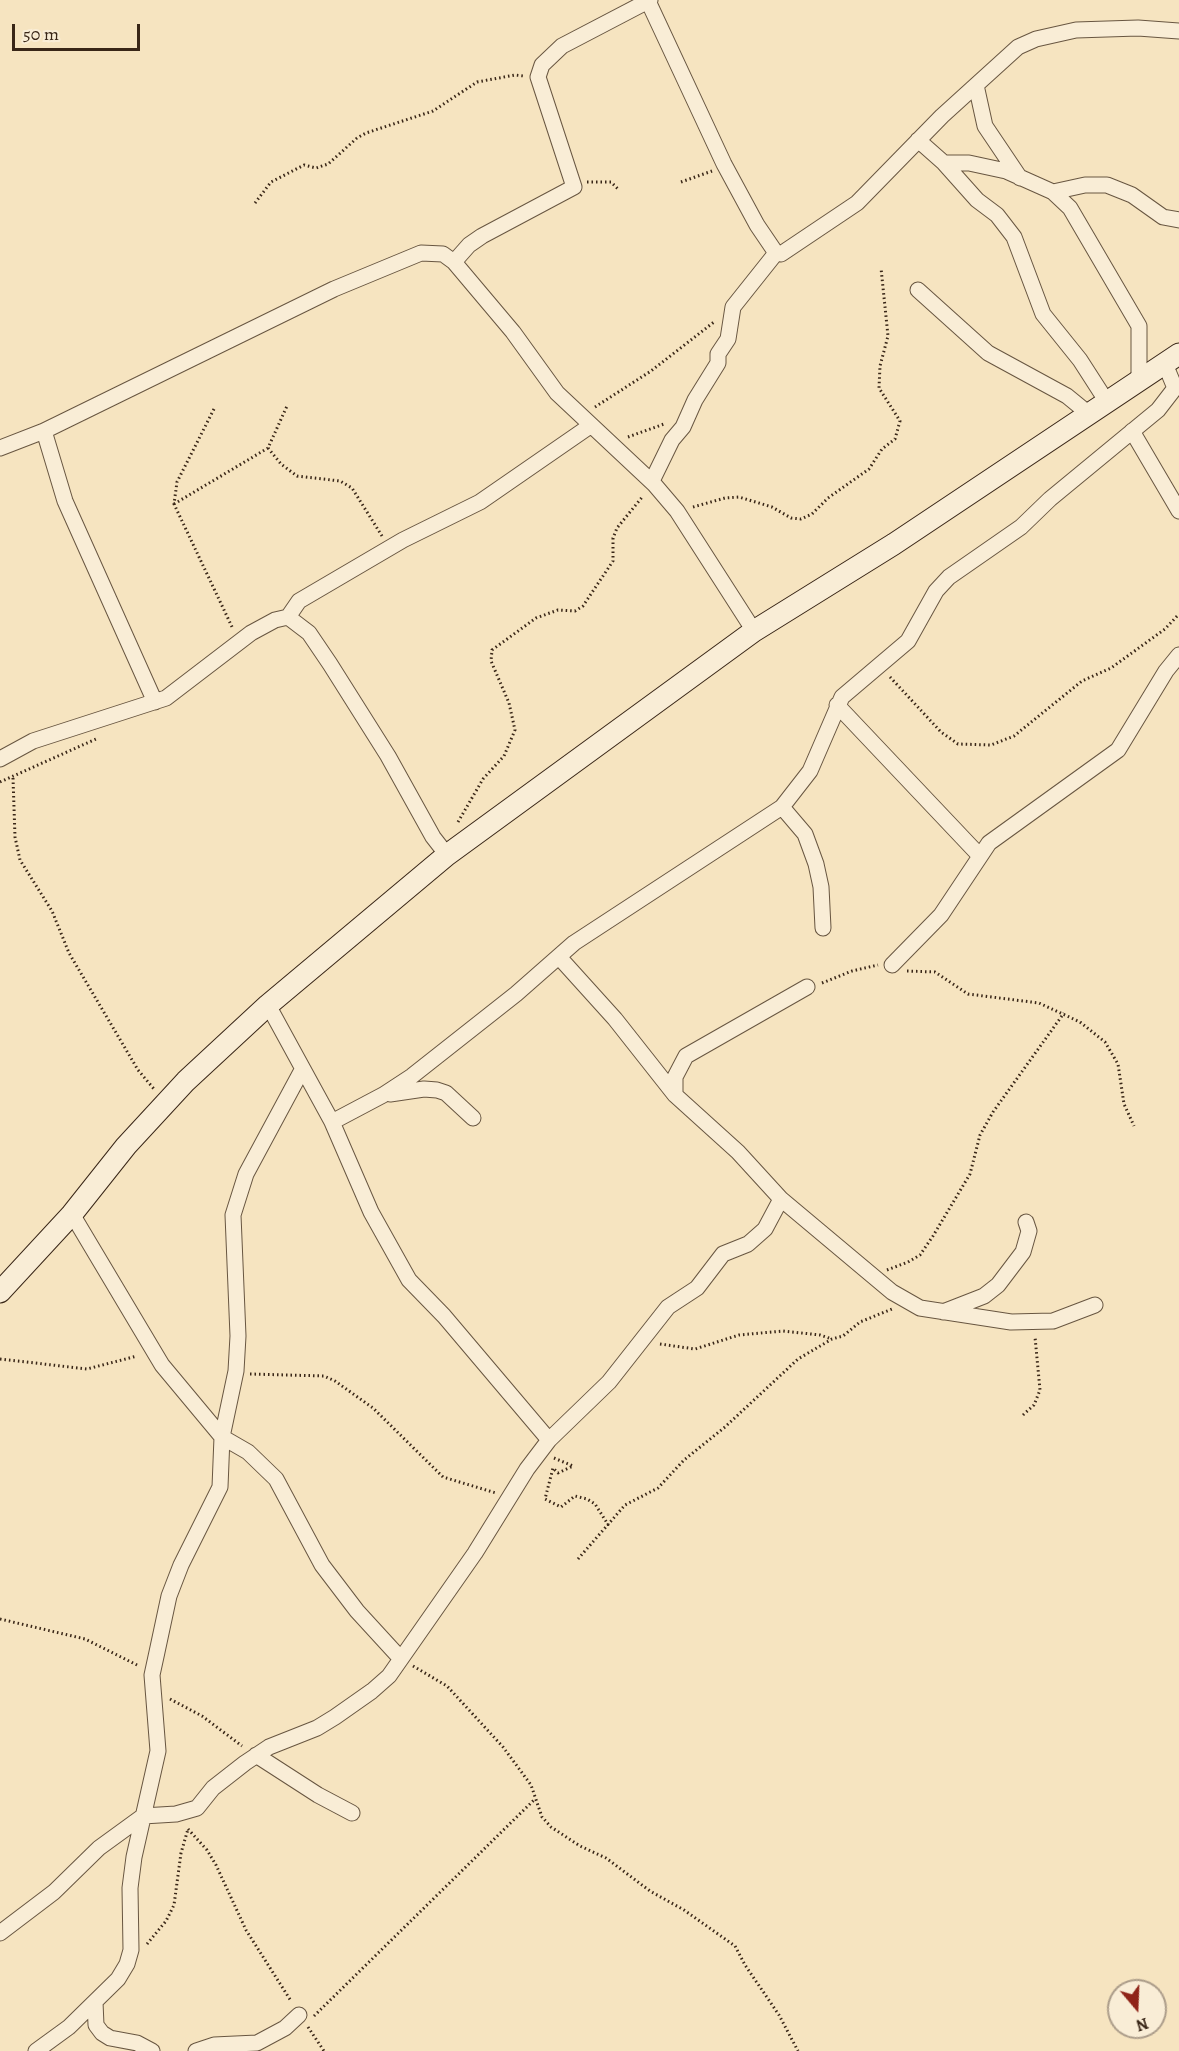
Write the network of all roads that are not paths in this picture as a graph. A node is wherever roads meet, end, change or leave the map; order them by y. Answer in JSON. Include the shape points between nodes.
{"nodes":[{"id":1,"x":649,"y":1,"type":"edge"},
{"id":2,"x":1179,"y":31,"type":"edge"},
{"id":3,"x":976,"y":85,"type":"junction"},
{"id":4,"x":918,"y":140,"type":"junction"},
{"id":5,"x":944,"y":163,"type":"junction"},
{"id":6,"x":1020,"y":178,"type":"junction"},
{"id":7,"x":1053,"y":192,"type":"junction"},
{"id":8,"x":1179,"y":220,"type":"edge"},
{"id":9,"x":776,"y":253,"type":"junction"},
{"id":10,"x":454,"y":262,"type":"junction"},
{"id":11,"x":918,"y":290,"type":"dead end"},
{"id":12,"x":1172,"y":359,"type":"edge"},
{"id":13,"x":1139,"y":382,"type":"junction"},
{"id":14,"x":1107,"y":402,"type":"junction"},
{"id":15,"x":1089,"y":414,"type":"junction"},
{"id":16,"x":586,"y":422,"type":"junction"},
{"id":17,"x":44,"y":431,"type":"junction"},
{"id":18,"x":1132,"y":431,"type":"junction"},
{"id":19,"x":0,"y":448,"type":"edge"},
{"id":20,"x":653,"y":482,"type":"junction"},
{"id":21,"x":1179,"y":511,"type":"edge"},
{"id":22,"x":288,"y":617,"type":"junction"},
{"id":23,"x":754,"y":631,"type":"junction"},
{"id":24,"x":1179,"y":655,"type":"edge"},
{"id":25,"x":155,"y":702,"type":"junction"},
{"id":26,"x":837,"y":705,"type":"junction"},
{"id":27,"x":0,"y":759,"type":"edge"},
{"id":28,"x":782,"y":807,"type":"junction"},
{"id":29,"x":444,"y":851,"type":"junction"},
{"id":30,"x":979,"y":855,"type":"junction"},
{"id":31,"x":823,"y":928,"type":"dead end"},
{"id":32,"x":559,"y":957,"type":"junction"},
{"id":33,"x":892,"y":965,"type":"road end"},
{"id":34,"x":807,"y":987,"type":"road end"},
{"id":35,"x":268,"y":1005,"type":"junction"},
{"id":36,"x":302,"y":1070,"type":"junction"},
{"id":37,"x":383,"y":1095,"type":"junction"},
{"id":38,"x":675,"y":1095,"type":"junction"},
{"id":39,"x":473,"y":1118,"type":"dead end"},
{"id":40,"x":332,"y":1122,"type":"junction"},
{"id":41,"x":781,"y":1199,"type":"junction"},
{"id":42,"x":72,"y":1214,"type":"junction"},
{"id":43,"x":1026,"y":1222,"type":"dead end"},
{"id":44,"x":0,"y":1292,"type":"edge"},
{"id":45,"x":1095,"y":1305,"type":"dead end"},
{"id":46,"x":943,"y":1312,"type":"junction"},
{"id":47,"x":222,"y":1437,"type":"junction"},
{"id":48,"x":544,"y":1446,"type":"junction"},
{"id":49,"x":401,"y":1659,"type":"junction"},
{"id":50,"x":256,"y":1755,"type":"junction"},
{"id":51,"x":352,"y":1813,"type":"dead end"},
{"id":52,"x":143,"y":1816,"type":"junction"},
{"id":53,"x":0,"y":1933,"type":"edge"},
{"id":54,"x":95,"y":2002,"type":"junction"},
{"id":55,"x":302,"y":2019,"type":"road end"},
{"id":56,"x":36,"y":2051,"type":"edge"},
{"id":57,"x":152,"y":2051,"type":"edge"},
{"id":58,"x":196,"y":2051,"type":"edge"}],
"edges":[{"from":1,"to":9,"type":"street","via":[[724,164]]},
{"from":1,"to":10,"type":"street","via":[[562,46],[548,57],[538,77],[574,187],[482,236]]},
{"from":2,"to":3,"type":"street","via":[[1076,30],[1036,39],[1018,47]]},
{"from":3,"to":4,"type":"street"},
{"from":3,"to":6,"type":"street","via":[[985,126]]},
{"from":4,"to":5,"type":"street"},
{"from":4,"to":9,"type":"street","via":[[857,203],[791,249]]},
{"from":5,"to":6,"type":"street","via":[[969,163]]},
{"from":5,"to":14,"type":"street","via":[[1014,237],[1044,314]]},
{"from":6,"to":7,"type":"street"},
{"from":7,"to":8,"type":"street","via":[[1107,185],[1132,195],[1163,217]]},
{"from":7,"to":13,"type":"street","via":[[1083,227],[1101,265],[1139,326]]},
{"from":9,"to":20,"type":"street","via":[[731,312],[729,339]]},
{"from":10,"to":16,"type":"street","via":[[513,332],[557,393]]},
{"from":10,"to":17,"type":"street","via":[[443,254],[421,253],[334,289]]},
{"from":11,"to":15,"type":"street","via":[[988,353],[1067,396]]},
{"from":12,"to":13,"type":"street"},
{"from":12,"to":18,"type":"street","via":[[1174,390],[1158,410]]},
{"from":13,"to":14,"type":"street"},
{"from":14,"to":15,"type":"street"},
{"from":15,"to":23,"type":"street","via":[[894,544]]},
{"from":16,"to":20,"type":"street"},
{"from":16,"to":22,"type":"street","via":[[480,502],[389,548],[299,601]]},
{"from":17,"to":19,"type":"street"},
{"from":17,"to":25,"type":"street","via":[[65,501]]},
{"from":18,"to":21,"type":"street"},
{"from":18,"to":26,"type":"street","via":[[1021,527],[949,577],[936,591],[908,641],[846,692]]},
{"from":20,"to":23,"type":"street","via":[[677,511]]},
{"from":22,"to":25,"type":"street","via":[[275,620],[240,641]]},
{"from":22,"to":29,"type":"street","via":[[309,633],[330,664]]},
{"from":23,"to":29,"type":"street"},
{"from":24,"to":30,"type":"street","via":[[1118,750],[989,843]]},
{"from":25,"to":27,"type":"street","via":[[33,741]]},
{"from":26,"to":28,"type":"street","via":[[810,771]]},
{"from":26,"to":30,"type":"street"},
{"from":28,"to":31,"type":"street","via":[[805,834],[816,864]]},
{"from":28,"to":32,"type":"street","via":[[574,943]]},
{"from":29,"to":35,"type":"street"},
{"from":30,"to":33,"type":"street","via":[[941,915]]},
{"from":32,"to":37,"type":"street","via":[[446,1050]]},
{"from":32,"to":38,"type":"street"},
{"from":34,"to":38,"type":"street","via":[[686,1056],[675,1077]]},
{"from":35,"to":36,"type":"street"},
{"from":35,"to":42,"type":"street","via":[[164,1103]]},
{"from":36,"to":40,"type":"street"},
{"from":36,"to":47,"type":"street","via":[[237,1196],[233,1237],[238,1316],[236,1371]]},
{"from":37,"to":39,"type":"street","via":[[437,1090],[446,1093]]},
{"from":37,"to":40,"type":"street"},
{"from":38,"to":41,"type":"street","via":[[738,1152]]},
{"from":40,"to":48,"type":"street","via":[[371,1212],[409,1280],[444,1316]]},
{"from":41,"to":46,"type":"street","via":[[908,1302]]},
{"from":41,"to":48,"type":"street","via":[[765,1229],[748,1244],[723,1254],[697,1288],[668,1307],[609,1382]]},
{"from":42,"to":44,"type":"street"},
{"from":42,"to":47,"type":"street","via":[[154,1352]]},
{"from":43,"to":46,"type":"street","via":[[1029,1231],[1023,1252],[998,1285],[984,1296]]},
{"from":45,"to":46,"type":"street","via":[[1053,1321],[1036,1323],[984,1320]]},
{"from":47,"to":49,"type":"street","via":[[255,1458],[276,1479],[322,1565]]},
{"from":47,"to":52,"type":"street","via":[[220,1487],[169,1596],[153,1675],[158,1751]]},
{"from":48,"to":49,"type":"street"},
{"from":49,"to":50,"type":"street","via":[[372,1691],[335,1717]]},
{"from":50,"to":51,"type":"street","via":[[318,1796]]},
{"from":50,"to":52,"type":"street","via":[[213,1788],[197,1808],[177,1814]]},
{"from":52,"to":53,"type":"street","via":[[99,1848],[54,1892]]},
{"from":52,"to":54,"type":"street","via":[[130,1888],[127,1964]]},
{"from":54,"to":56,"type":"street"},
{"from":54,"to":57,"type":"street","via":[[96,2025],[102,2033]]},
{"from":55,"to":58,"type":"street","via":[[257,2043],[214,2045]]}]}
